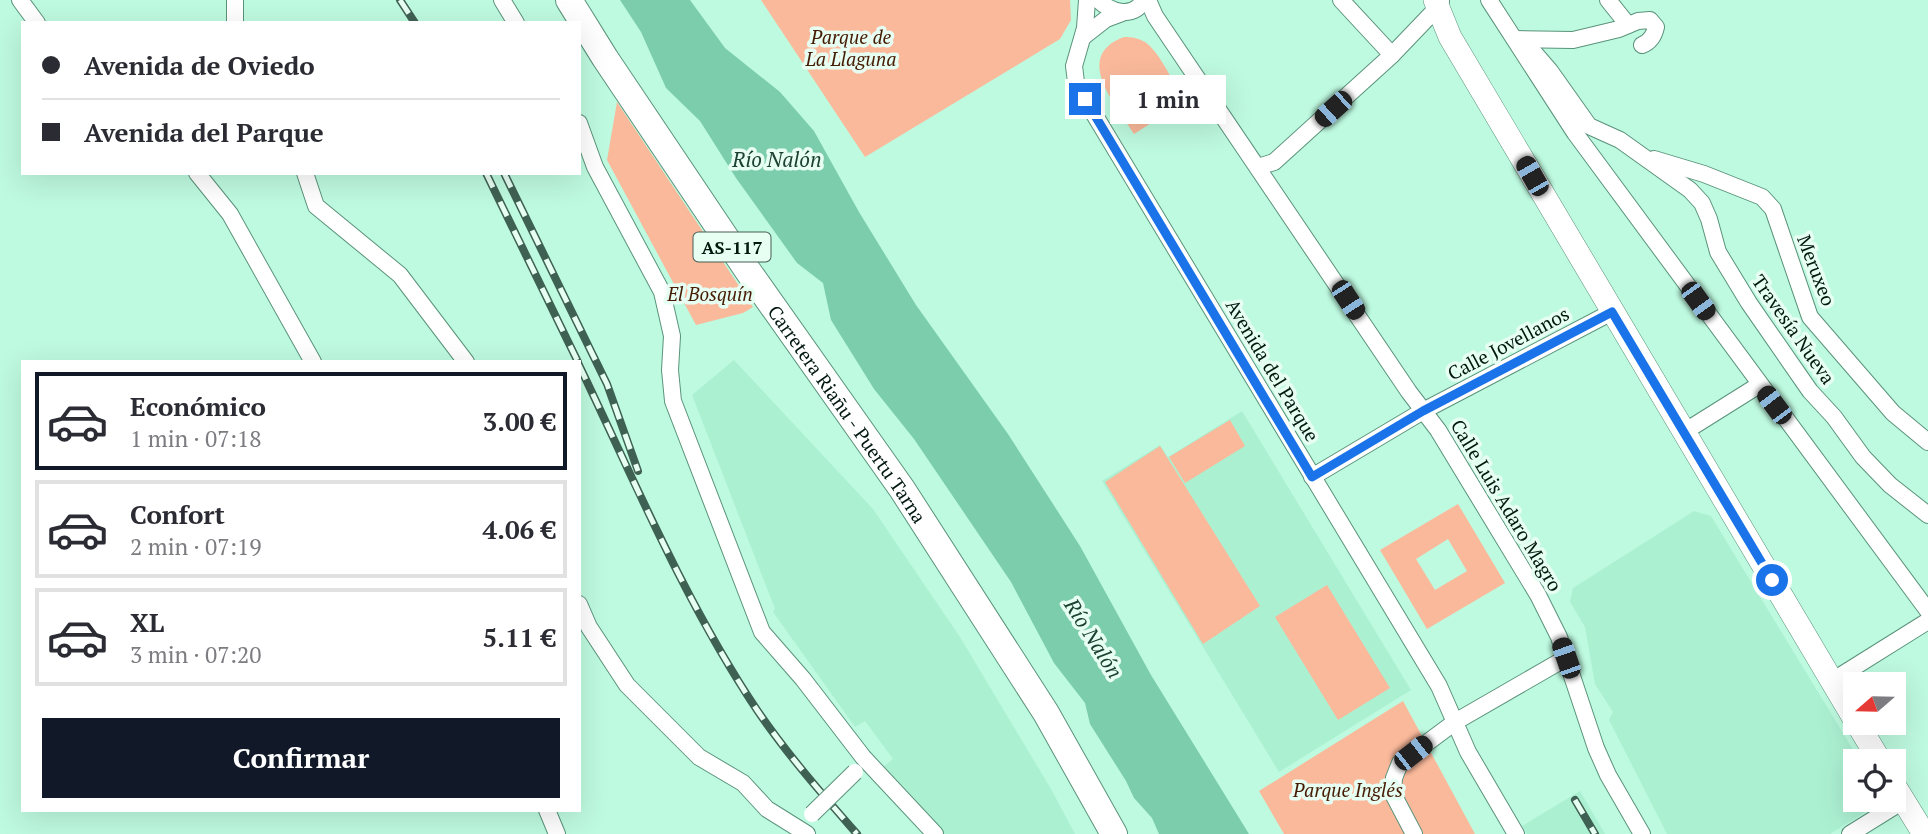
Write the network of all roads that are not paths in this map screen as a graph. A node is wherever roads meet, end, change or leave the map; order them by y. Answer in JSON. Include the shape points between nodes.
{"nodes":[{"id":1,"x":20,"y":0,"type":"edge"},
{"id":2,"x":235,"y":0,"type":"edge"},
{"id":3,"x":502,"y":0,"type":"edge"},
{"id":4,"x":569,"y":0,"type":"edge"},
{"id":5,"x":1087,"y":0,"type":"edge"},
{"id":6,"x":1098,"y":0,"type":"edge"},
{"id":7,"x":1341,"y":0,"type":"edge"},
{"id":8,"x":1489,"y":0,"type":"edge"},
{"id":9,"x":1608,"y":0,"type":"edge"},
{"id":10,"x":1144,"y":2,"type":"edge"},
{"id":11,"x":1438,"y":5,"type":"edge"},
{"id":12,"x":1122,"y":13,"type":"junction"},
{"id":13,"x":36,"y":21,"type":"edge"},
{"id":14,"x":235,"y":21,"type":"edge"},
{"id":15,"x":515,"y":21,"type":"edge"},
{"id":16,"x":1628,"y":25,"type":"junction"},
{"id":17,"x":1083,"y":37,"type":"junction"},
{"id":18,"x":1517,"y":39,"type":"junction"},
{"id":19,"x":1642,"y":45,"type":"dead end"},
{"id":20,"x":1392,"y":55,"type":"junction"},
{"id":21,"x":581,"y":128,"type":"edge"},
{"id":22,"x":1644,"y":158,"type":"junction"},
{"id":23,"x":1258,"y":167,"type":"junction"},
{"id":24,"x":200,"y":175,"type":"edge"},
{"id":25,"x":306,"y":175,"type":"edge"},
{"id":26,"x":1612,"y":312,"type":"junction"},
{"id":27,"x":312,"y":360,"type":"edge"},
{"id":28,"x":464,"y":360,"type":"edge"},
{"id":29,"x":1759,"y":385,"type":"junction"},
{"id":30,"x":1423,"y":411,"type":"junction"},
{"id":31,"x":1684,"y":432,"type":"junction"},
{"id":32,"x":1928,"y":442,"type":"edge"},
{"id":33,"x":1312,"y":477,"type":"junction"},
{"id":34,"x":1928,"y":515,"type":"edge"},
{"id":35,"x":581,"y":609,"type":"edge"},
{"id":36,"x":1928,"y":611,"type":"edge"},
{"id":37,"x":1928,"y":621,"type":"edge"},
{"id":38,"x":1566,"y":658,"type":"junction"},
{"id":39,"x":1832,"y":681,"type":"junction"},
{"id":40,"x":1843,"y":699,"type":"edge"},
{"id":41,"x":1455,"y":722,"type":"junction"},
{"id":42,"x":863,"y":757,"type":"junction"},
{"id":43,"x":1906,"y":806,"type":"edge"},
{"id":44,"x":548,"y":812,"type":"edge"},
{"id":45,"x":1876,"y":812,"type":"edge"},
{"id":46,"x":803,"y":831,"type":"edge"},
{"id":47,"x":557,"y":834,"type":"edge"},
{"id":48,"x":935,"y":834,"type":"edge"},
{"id":49,"x":1114,"y":834,"type":"edge"},
{"id":50,"x":1414,"y":834,"type":"edge"},
{"id":51,"x":1516,"y":834,"type":"edge"},
{"id":52,"x":1642,"y":834,"type":"edge"},
{"id":53,"x":1850,"y":834,"type":"edge"},
{"id":54,"x":1924,"y":834,"type":"edge"}],
"edges":[{"from":1,"to":13,"type":"street"},
{"from":2,"to":14,"type":"street"},
{"from":3,"to":15,"type":"street"},
{"from":4,"to":49,"type":"main road","name":"Carretera Riañu - Puertu Tarna","number":"AS-117","via":[[748,271],[902,489],[1046,713]]},
{"from":5,"to":17,"type":"street","name":"Avenida del Parque"},
{"from":6,"to":12,"type":"street"},
{"from":7,"to":20,"type":"street"},
{"from":8,"to":18,"type":"street"},
{"from":9,"to":16,"type":"street"},
{"from":10,"to":12,"type":"street"},
{"from":10,"to":23,"type":"street","name":"Calle Luis Adaro Magro"},
{"from":11,"to":20,"type":"street"},
{"from":11,"to":26,"type":"street","via":[[1450,37]]},
{"from":12,"to":17,"type":"street"},
{"from":16,"to":18,"type":"street","via":[[1573,40]]},
{"from":16,"to":19,"type":"street","via":[[1650,20],[1656,27],[1648,43]]},
{"from":17,"to":33,"type":"street","name":"Avenida del Parque","via":[[1074,66],[1080,90]]},
{"from":18,"to":22,"type":"street","name":"Travesía Nueva","via":[[1550,71],[1589,126]]},
{"from":18,"to":29,"type":"street","via":[[1575,133]]},
{"from":20,"to":23,"type":"street","via":[[1274,162]]},
{"from":21,"to":42,"type":"street","via":[[595,167],[662,292],[672,335],[673,401],[762,632]]},
{"from":22,"to":32,"type":"street","name":"Meruxeo","via":[[1704,174],[1762,197],[1773,209],[1810,317],[1893,413]]},
{"from":22,"to":34,"type":"street","name":"Travesía Nueva","via":[[1702,203],[1718,253],[1810,391],[1863,457]]},
{"from":23,"to":30,"type":"street","name":"Calle Luis Adaro Magro"},
{"from":24,"to":27,"type":"street","via":[[230,214]]},
{"from":25,"to":28,"type":"street","via":[[316,206],[400,275]]},
{"from":26,"to":30,"type":"street","name":"Calle Jovellanos"},
{"from":26,"to":31,"type":"street"},
{"from":29,"to":31,"type":"street"},
{"from":29,"to":36,"type":"street"},
{"from":30,"to":33,"type":"street","name":"Calle Jovellanos"},
{"from":30,"to":38,"type":"street","name":"Calle Luis Adaro Magro","via":[[1534,588]]},
{"from":31,"to":39,"type":"street"},
{"from":33,"to":41,"type":"street","name":"Avenida del Parque","via":[[1439,686]]},
{"from":35,"to":46,"type":"street","via":[[636,694],[699,757],[743,783],[767,809]]},
{"from":37,"to":39,"type":"street"},
{"from":38,"to":41,"type":"street"},
{"from":38,"to":52,"type":"street","name":"Calle Luis Adaro Magro","via":[[1596,748]]},
{"from":39,"to":40,"type":"street"},
{"from":41,"to":50,"type":"street","via":[[1400,763],[1394,778],[1393,794]]},
{"from":41,"to":51,"type":"street","name":"Avenida del Parque"},
{"from":42,"to":46,"type":"street","bridge":true,"via":[[859,768],[812,814]]},
{"from":42,"to":48,"type":"street"},
{"from":43,"to":54,"type":"street"},
{"from":44,"to":47,"type":"street"},
{"from":45,"to":53,"type":"street"}]}
